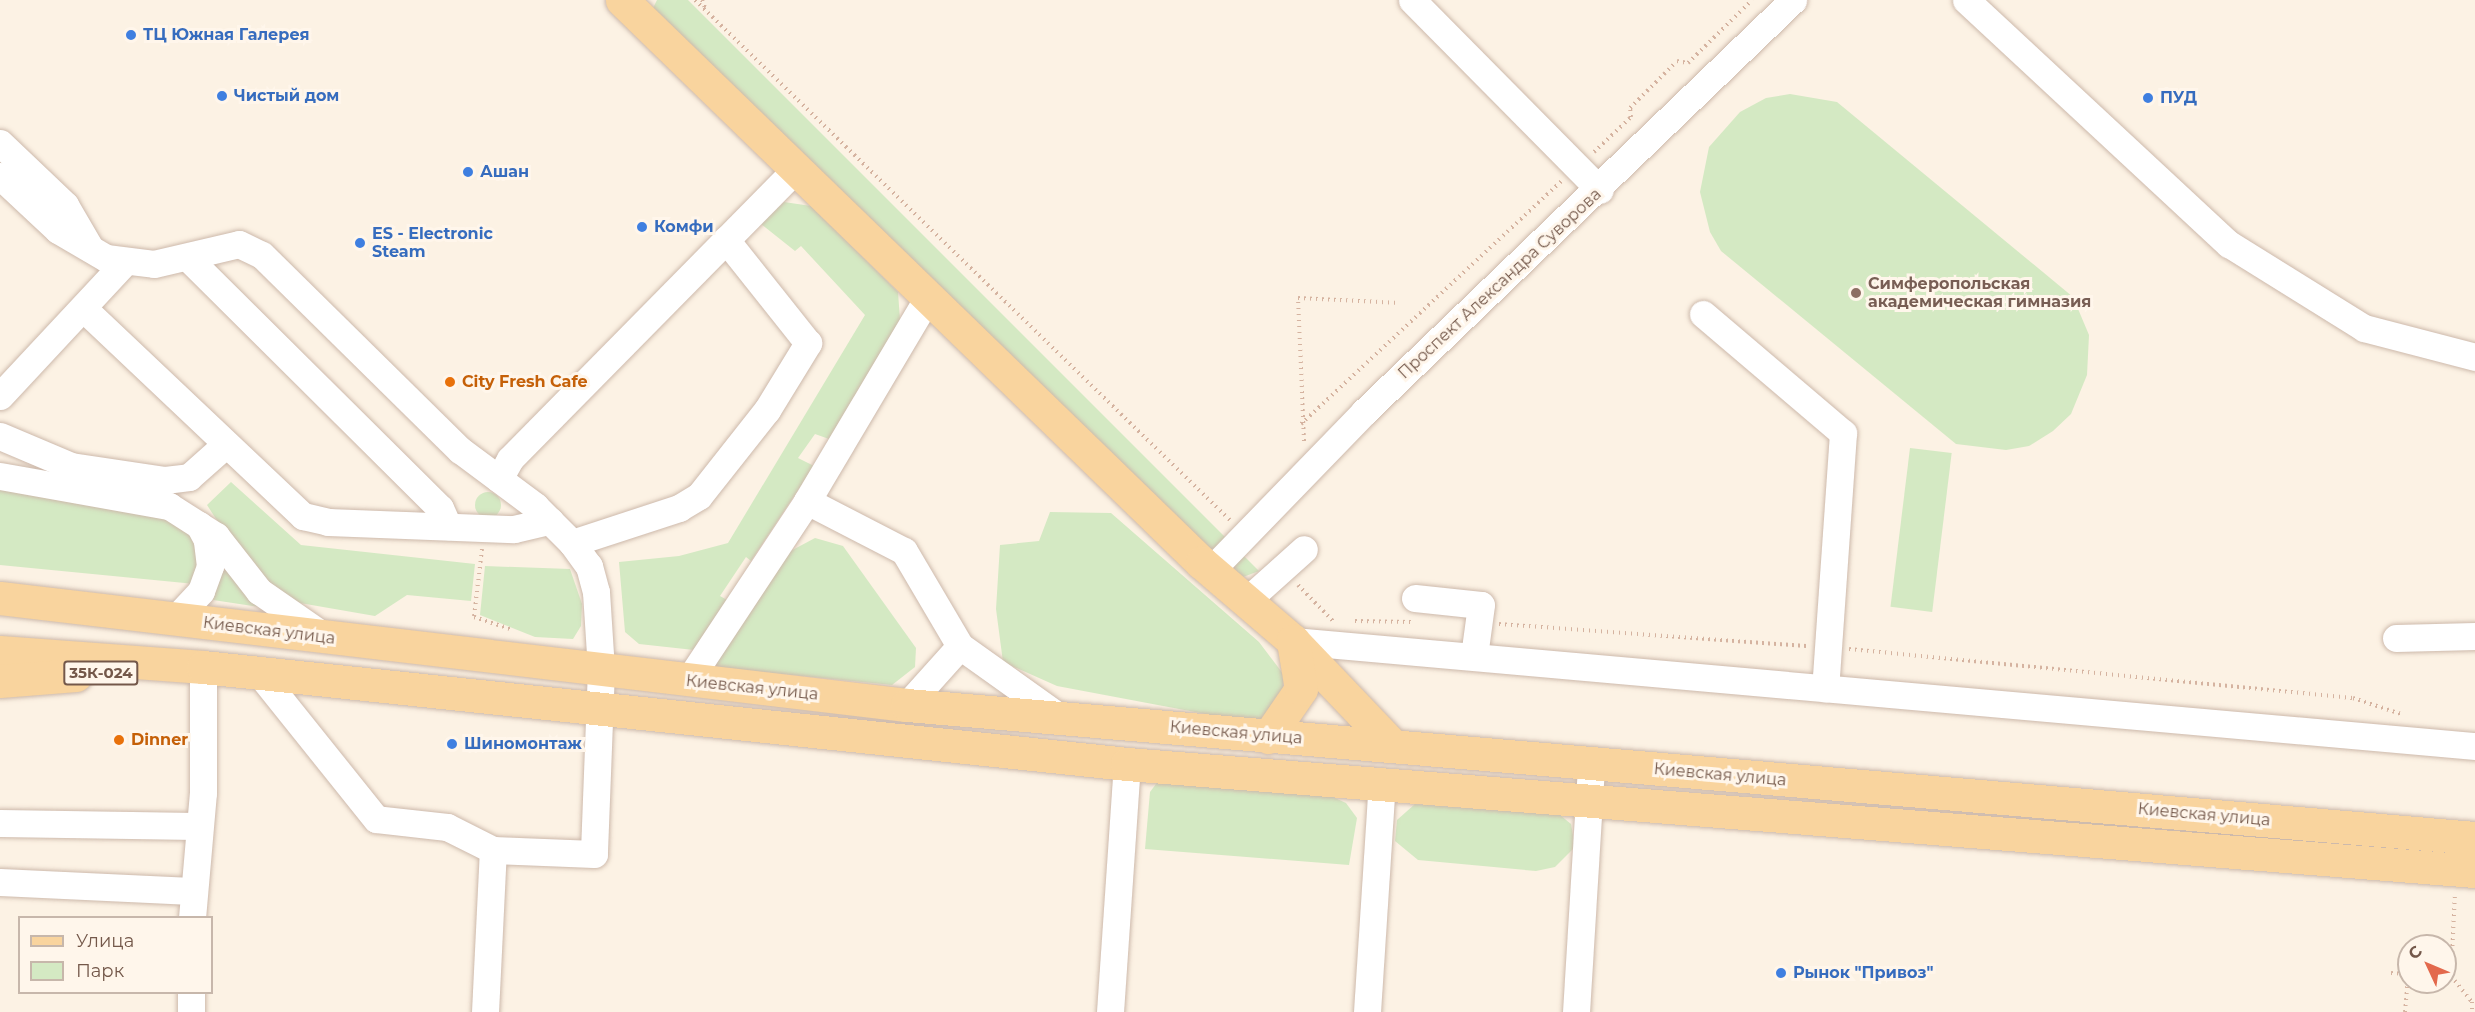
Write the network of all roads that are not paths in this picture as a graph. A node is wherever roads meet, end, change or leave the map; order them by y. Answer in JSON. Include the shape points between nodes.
{"nodes":[{"id":1,"x":1793,"y":0,"type":"edge"},
{"id":2,"x":1966,"y":0,"type":"edge"},
{"id":3,"x":633,"y":4,"type":"edge"},
{"id":4,"x":1422,"y":5,"type":"edge"},
{"id":5,"x":0,"y":143,"type":"edge"},
{"id":6,"x":796,"y":169,"type":"junction"},
{"id":7,"x":0,"y":176,"type":"edge"},
{"id":8,"x":1600,"y":190,"type":"junction"},
{"id":9,"x":726,"y":240,"type":"junction"},
{"id":10,"x":92,"y":249,"type":"junction"},
{"id":11,"x":188,"y":258,"type":"junction"},
{"id":12,"x":125,"y":262,"type":"junction"},
{"id":13,"x":927,"y":299,"type":"junction"},
{"id":14,"x":83,"y":308,"type":"junction"},
{"id":15,"x":1702,"y":314,"type":"dead end"},
{"id":16,"x":2475,"y":357,"type":"edge"},
{"id":17,"x":0,"y":396,"type":"edge"},
{"id":18,"x":0,"y":436,"type":"edge"},
{"id":19,"x":225,"y":445,"type":"junction"},
{"id":20,"x":0,"y":476,"type":"edge"},
{"id":21,"x":499,"y":479,"type":"junction"},
{"id":22,"x":807,"y":501,"type":"junction"},
{"id":23,"x":550,"y":521,"type":"junction"},
{"id":24,"x":196,"y":522,"type":"junction"},
{"id":25,"x":448,"y":526,"type":"junction"},
{"id":26,"x":572,"y":543,"type":"junction"},
{"id":27,"x":1304,"y":549,"type":"dead end"},
{"id":28,"x":1210,"y":571,"type":"junction"},
{"id":29,"x":0,"y":598,"type":"edge"},
{"id":30,"x":1245,"y":602,"type":"junction"},
{"id":31,"x":1418,"y":610,"type":"road end"},
{"id":32,"x":175,"y":619,"type":"junction"},
{"id":33,"x":2475,"y":636,"type":"edge"},
{"id":34,"x":328,"y":638,"type":"junction"},
{"id":35,"x":2396,"y":638,"type":"dead end"},
{"id":36,"x":1293,"y":641,"type":"junction"},
{"id":37,"x":960,"y":646,"type":"junction"},
{"id":38,"x":0,"y":652,"type":"edge"},
{"id":39,"x":1474,"y":656,"type":"junction"},
{"id":40,"x":203,"y":667,"type":"junction"},
{"id":41,"x":601,"y":669,"type":"junction"},
{"id":42,"x":259,"y":673,"type":"junction"},
{"id":43,"x":0,"y":681,"type":"edge"},
{"id":44,"x":688,"y":681,"type":"junction"},
{"id":45,"x":1825,"y":688,"type":"junction"},
{"id":46,"x":907,"y":705,"type":"junction"},
{"id":47,"x":599,"y":711,"type":"junction"},
{"id":48,"x":1061,"y":718,"type":"junction"},
{"id":49,"x":1268,"y":737,"type":"junction"},
{"id":50,"x":1392,"y":745,"type":"junction"},
{"id":51,"x":2475,"y":746,"type":"edge"},
{"id":52,"x":1127,"y":764,"type":"junction"},
{"id":53,"x":1591,"y":765,"type":"junction"},
{"id":54,"x":1382,"y":782,"type":"junction"},
{"id":55,"x":1589,"y":797,"type":"junction"},
{"id":56,"x":0,"y":823,"type":"edge"},
{"id":57,"x":196,"y":826,"type":"junction"},
{"id":58,"x":2475,"y":838,"type":"edge"},
{"id":59,"x":493,"y":850,"type":"junction"},
{"id":60,"x":0,"y":882,"type":"edge"},
{"id":61,"x":2465,"y":882,"type":"edge"},
{"id":62,"x":192,"y":891,"type":"junction"},
{"id":63,"x":192,"y":916,"type":"edge"},
{"id":64,"x":191,"y":994,"type":"edge"},
{"id":65,"x":191,"y":1012,"type":"edge"},
{"id":66,"x":484,"y":1012,"type":"edge"},
{"id":67,"x":1110,"y":1012,"type":"edge"},
{"id":68,"x":1367,"y":1012,"type":"edge"},
{"id":69,"x":1576,"y":1012,"type":"edge"}],
"edges":[{"from":1,"to":8,"type":"street","name":"Проспект Александра Суворова"},
{"from":2,"to":16,"type":"street","via":[[2229,244],[2364,328]]},
{"from":3,"to":6,"type":"main road"},
{"from":4,"to":8,"type":"street"},
{"from":5,"to":10,"type":"street","via":[[65,205]]},
{"from":6,"to":9,"type":"street"},
{"from":6,"to":13,"type":"main road"},
{"from":7,"to":10,"type":"street","via":[[58,230]]},
{"from":8,"to":28,"type":"street","name":"Проспект Александра Суворова","via":[[1364,412]]},
{"from":9,"to":21,"type":"street","via":[[510,459]]},
{"from":9,"to":26,"type":"street","via":[[808,343],[767,410],[699,496],[679,508]]},
{"from":10,"to":12,"type":"street"},
{"from":11,"to":12,"type":"street"},
{"from":11,"to":21,"type":"street","via":[[239,244],[262,255],[460,450]]},
{"from":11,"to":25,"type":"street","via":[[440,508]]},
{"from":12,"to":14,"type":"street"},
{"from":13,"to":22,"type":"street"},
{"from":13,"to":28,"type":"main road"},
{"from":14,"to":17,"type":"street"},
{"from":14,"to":19,"type":"street"},
{"from":15,"to":45,"type":"street","via":[[1843,433]]},
{"from":18,"to":19,"type":"street","via":[[70,466],[165,480],[189,477]]},
{"from":19,"to":25,"type":"street","via":[[303,516],[328,522]]},
{"from":20,"to":24,"type":"street","via":[[169,506]]},
{"from":21,"to":23,"type":"street"},
{"from":22,"to":37,"type":"street","via":[[904,551]]},
{"from":22,"to":44,"type":"street"},
{"from":23,"to":25,"type":"street","via":[[514,528]]},
{"from":23,"to":26,"type":"street"},
{"from":24,"to":32,"type":"street","via":[[207,540],[210,566],[201,591]]},
{"from":24,"to":34,"type":"street","via":[[216,536],[260,591]]},
{"from":26,"to":41,"type":"street","via":[[589,566],[596,591]]},
{"from":27,"to":30,"type":"street"},
{"from":28,"to":30,"type":"main road"},
{"from":29,"to":32,"type":"main road","name":"Киевская улица"},
{"from":30,"to":36,"type":"main road"},
{"from":31,"to":39,"type":"street","via":[[1480,604]]},
{"from":32,"to":34,"type":"main road","name":"Киевская улица"},
{"from":33,"to":35,"type":"street"},
{"from":34,"to":41,"type":"main road","name":"Киевская улица"},
{"from":36,"to":39,"type":"street"},
{"from":36,"to":49,"type":"main road","via":[[1300,689]]},
{"from":36,"to":50,"type":"main road"},
{"from":37,"to":46,"type":"street"},
{"from":37,"to":48,"type":"street"},
{"from":38,"to":40,"type":"main road","name":"Киевская улица"},
{"from":39,"to":45,"type":"street"},
{"from":40,"to":42,"type":"main road","name":"Киевская улица"},
{"from":40,"to":43,"type":"main road","number":"35К-024"},
{"from":40,"to":57,"type":"street","via":[[208,794]]},
{"from":41,"to":44,"type":"main road","name":"Киевская улица"},
{"from":41,"to":47,"type":"street"},
{"from":42,"to":47,"type":"main road","name":"Киевская улица"},
{"from":42,"to":59,"type":"street","via":[[376,819],[447,827]]},
{"from":44,"to":46,"type":"main road","name":"Киевская улица"},
{"from":45,"to":51,"type":"street"},
{"from":46,"to":48,"type":"main road","name":"Киевская улица"},
{"from":47,"to":52,"type":"main road","name":"Киевская улица"},
{"from":47,"to":59,"type":"street","via":[[594,854]]},
{"from":48,"to":49,"type":"main road","name":"Киевская улица"},
{"from":49,"to":50,"type":"main road","name":"Киевская улица"},
{"from":50,"to":53,"type":"main road","name":"Киевская улица"},
{"from":52,"to":54,"type":"main road","name":"Киевская улица"},
{"from":52,"to":67,"type":"street"},
{"from":53,"to":55,"type":"street"},
{"from":53,"to":58,"type":"main road","name":"Киевская улица"},
{"from":54,"to":55,"type":"main road","name":"Киевская улица"},
{"from":54,"to":68,"type":"street"},
{"from":55,"to":61,"type":"main road","name":"Киевская улица"},
{"from":55,"to":69,"type":"street"},
{"from":56,"to":57,"type":"street"},
{"from":57,"to":62,"type":"street"},
{"from":59,"to":66,"type":"street"},
{"from":60,"to":62,"type":"street"},
{"from":62,"to":63,"type":"street"},
{"from":64,"to":65,"type":"street"}]}
